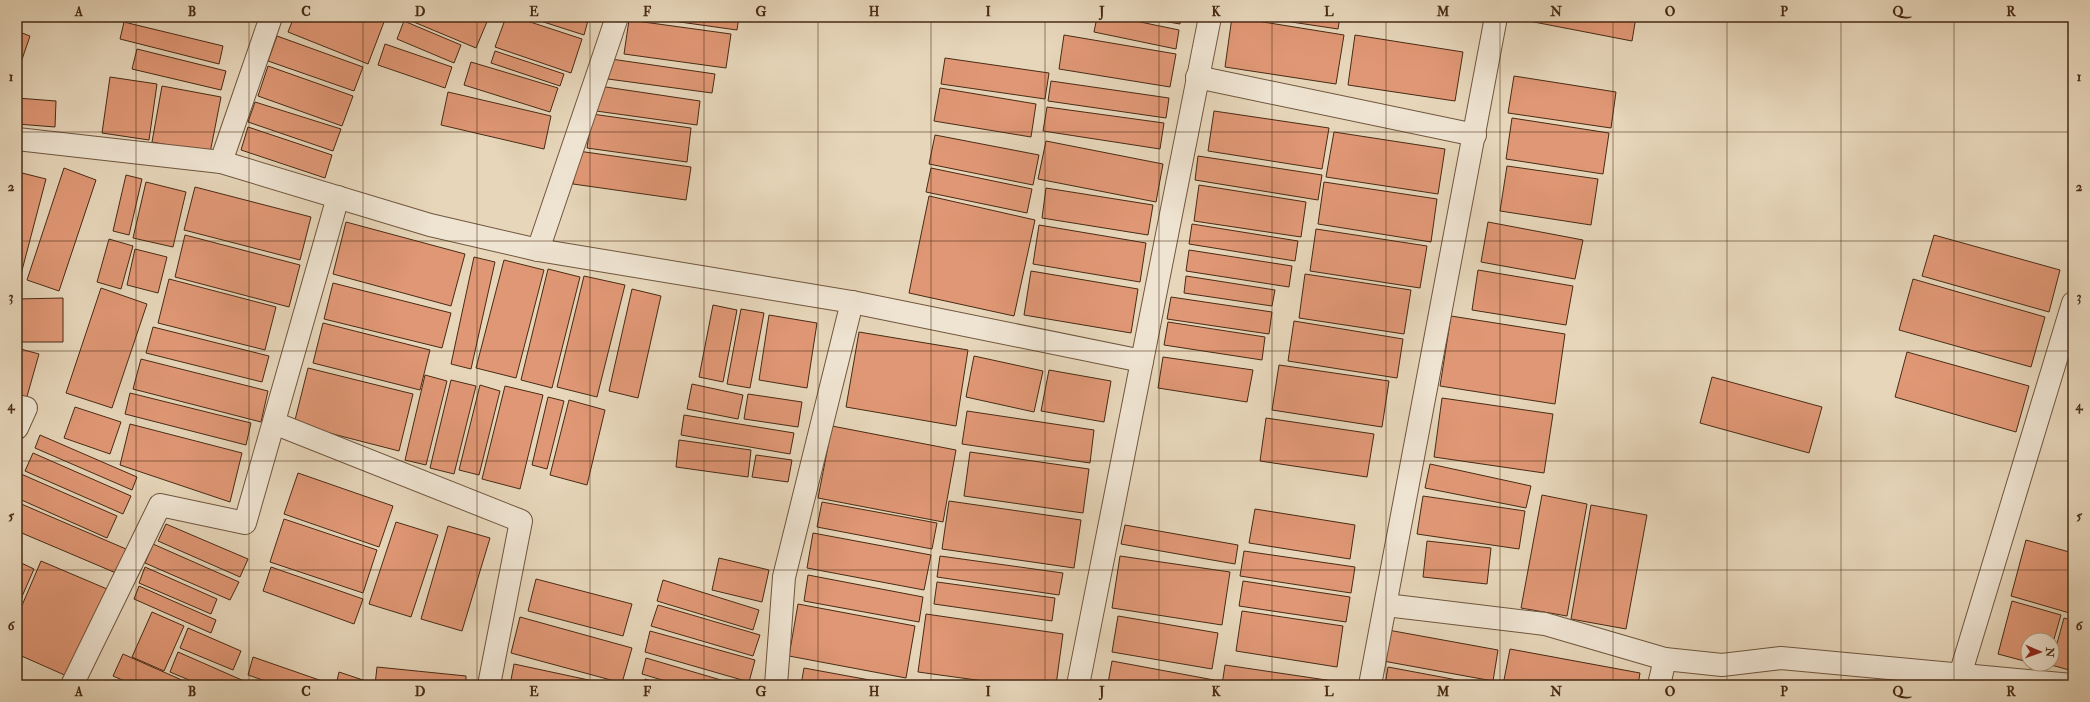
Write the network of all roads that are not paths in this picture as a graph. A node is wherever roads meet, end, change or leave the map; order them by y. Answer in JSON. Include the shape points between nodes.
{"nodes":[{"id":1,"x":271,"y":17,"type":"edge"},
{"id":2,"x":617,"y":17,"type":"edge"},
{"id":3,"x":1210,"y":17,"type":"edge"},
{"id":4,"x":1496,"y":17,"type":"edge"},
{"id":5,"x":1197,"y":77,"type":"junction"},
{"id":6,"x":1474,"y":135,"type":"junction"},
{"id":7,"x":17,"y":139,"type":"edge"},
{"id":8,"x":221,"y":162,"type":"junction"},
{"id":9,"x":338,"y":197,"type":"junction"},
{"id":10,"x":538,"y":250,"type":"junction"},
{"id":11,"x":852,"y":302,"type":"junction"},
{"id":12,"x":2073,"y":303,"type":"edge"},
{"id":13,"x":1142,"y":361,"type":"junction"},
{"id":14,"x":17,"y":406,"type":"edge"},
{"id":15,"x":274,"y":423,"type":"junction"},
{"id":16,"x":17,"y":428,"type":"edge"},
{"id":17,"x":1386,"y":604,"type":"junction"},
{"id":18,"x":1665,"y":659,"type":"junction"},
{"id":19,"x":1960,"y":675,"type":"junction"},
{"id":20,"x":72,"y":685,"type":"edge"},
{"id":21,"x":488,"y":685,"type":"edge"},
{"id":22,"x":776,"y":685,"type":"edge"},
{"id":23,"x":1078,"y":685,"type":"edge"},
{"id":24,"x":1370,"y":685,"type":"edge"},
{"id":25,"x":1659,"y":685,"type":"edge"},
{"id":26,"x":2072,"y":685,"type":"edge"}],
"edges":[{"from":1,"to":8,"type":"street"},
{"from":2,"to":10,"type":"street"},
{"from":3,"to":5,"type":"street"},
{"from":4,"to":6,"type":"street"},
{"from":5,"to":6,"type":"street"},
{"from":5,"to":13,"type":"street"},
{"from":6,"to":17,"type":"street"},
{"from":7,"to":8,"type":"street"},
{"from":8,"to":9,"type":"street"},
{"from":9,"to":10,"type":"street","via":[[430,226]]},
{"from":9,"to":15,"type":"street"},
{"from":10,"to":11,"type":"street"},
{"from":11,"to":13,"type":"street"},
{"from":11,"to":22,"type":"street","via":[[784,577]]},
{"from":12,"to":19,"type":"street"},
{"from":13,"to":23,"type":"street"},
{"from":14,"to":16,"type":"street","via":[[26,408]]},
{"from":15,"to":20,"type":"street","via":[[245,523],[160,505]]},
{"from":15,"to":21,"type":"street","via":[[521,521]]},
{"from":17,"to":18,"type":"street","via":[[1545,624]]},
{"from":17,"to":24,"type":"street"},
{"from":18,"to":19,"type":"street","via":[[1722,665],[1781,658]]},
{"from":18,"to":25,"type":"street"},
{"from":19,"to":26,"type":"street"}]}
